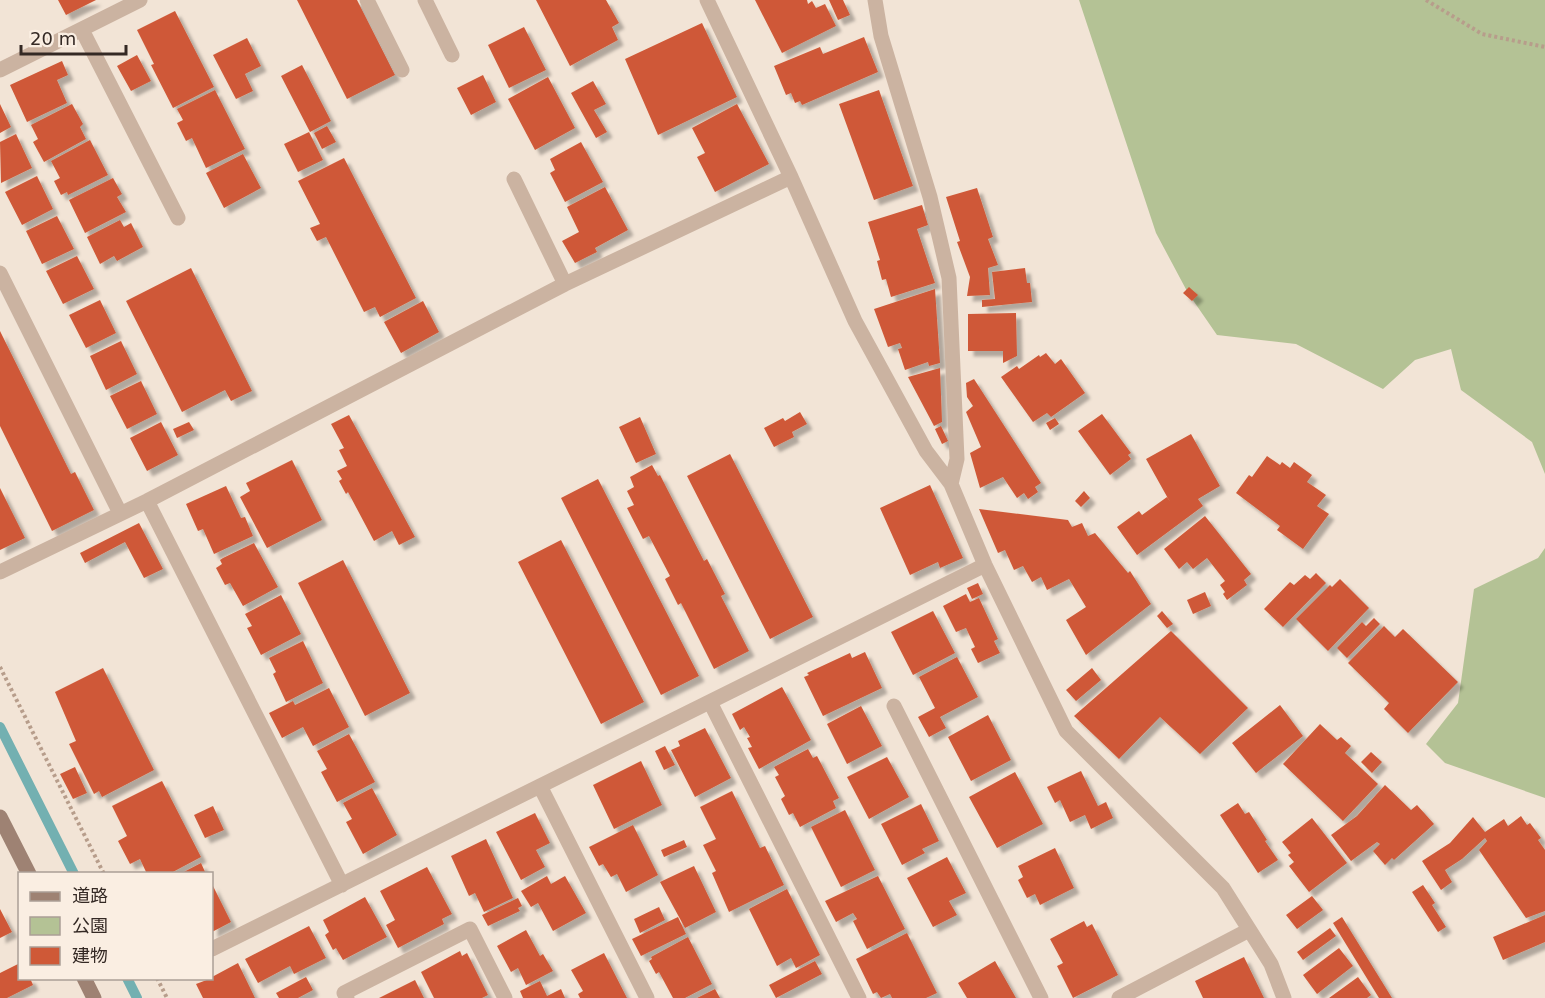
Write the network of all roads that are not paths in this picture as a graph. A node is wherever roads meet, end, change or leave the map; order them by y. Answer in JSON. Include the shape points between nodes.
{"nodes":[{"id":1,"x":140,"y":0,"type":"edge"},
{"id":2,"x":367,"y":0,"type":"edge"},
{"id":3,"x":425,"y":0,"type":"edge"},
{"id":4,"x":707,"y":0,"type":"edge"},
{"id":5,"x":875,"y":0,"type":"edge"},
{"id":6,"x":82,"y":30,"type":"junction"},
{"id":7,"x":452,"y":56,"type":"dead end"},
{"id":8,"x":0,"y":70,"type":"edge"},
{"id":9,"x":402,"y":70,"type":"dead end"},
{"id":10,"x":791,"y":177,"type":"junction"},
{"id":11,"x":514,"y":179,"type":"dead end"},
{"id":12,"x":178,"y":218,"type":"dead end"},
{"id":13,"x":0,"y":273,"type":"edge"},
{"id":14,"x":565,"y":284,"type":"junction"},
{"id":15,"x":951,"y":484,"type":"junction"},
{"id":16,"x":147,"y":501,"type":"junction"},
{"id":17,"x":120,"y":513,"type":"junction"},
{"id":18,"x":985,"y":564,"type":"junction"},
{"id":19,"x":0,"y":573,"type":"edge"},
{"id":20,"x":710,"y":702,"type":"junction"},
{"id":21,"x":894,"y":706,"type":"dead end"},
{"id":22,"x":540,"y":786,"type":"junction"},
{"id":23,"x":0,"y":817,"type":"edge"},
{"id":24,"x":28,"y":872,"type":"edge"},
{"id":25,"x":342,"y":885,"type":"junction"},
{"id":26,"x":1248,"y":930,"type":"junction"},
{"id":27,"x":213,"y":949,"type":"edge"},
{"id":28,"x":85,"y":980,"type":"edge"},
{"id":29,"x":94,"y":998,"type":"edge"},
{"id":30,"x":346,"y":998,"type":"edge"},
{"id":31,"x":505,"y":998,"type":"edge"},
{"id":32,"x":647,"y":998,"type":"edge"},
{"id":33,"x":859,"y":998,"type":"edge"},
{"id":34,"x":1041,"y":998,"type":"edge"},
{"id":35,"x":1119,"y":998,"type":"edge"},
{"id":36,"x":1284,"y":998,"type":"edge"}],
"edges":[{"from":1,"to":6,"type":"street"},
{"from":2,"to":9,"type":"street"},
{"from":3,"to":7,"type":"street"},
{"from":4,"to":10,"type":"street"},
{"from":5,"to":15,"type":"street","via":[[881,36],[930,197],[949,278],[957,459]]},
{"from":6,"to":8,"type":"street"},
{"from":6,"to":12,"type":"street"},
{"from":10,"to":14,"type":"street"},
{"from":10,"to":15,"type":"street","via":[[855,321],[926,451]]},
{"from":11,"to":14,"type":"street"},
{"from":13,"to":17,"type":"street"},
{"from":14,"to":16,"type":"street"},
{"from":15,"to":18,"type":"street"},
{"from":16,"to":17,"type":"street"},
{"from":16,"to":25,"type":"street"},
{"from":17,"to":19,"type":"street"},
{"from":18,"to":20,"type":"street"},
{"from":18,"to":26,"type":"street","via":[[1066,731],[1223,888]]},
{"from":20,"to":22,"type":"street"},
{"from":20,"to":33,"type":"street"},
{"from":21,"to":34,"type":"street"},
{"from":22,"to":25,"type":"street"},
{"from":22,"to":32,"type":"street"},
{"from":23,"to":24,"type":"street"},
{"from":25,"to":27,"type":"street"},
{"from":26,"to":35,"type":"street"},
{"from":26,"to":36,"type":"street","via":[[1271,964]]},
{"from":28,"to":29,"type":"street"},
{"from":30,"to":31,"type":"street","via":[[344,993],[470,929]]}]}
